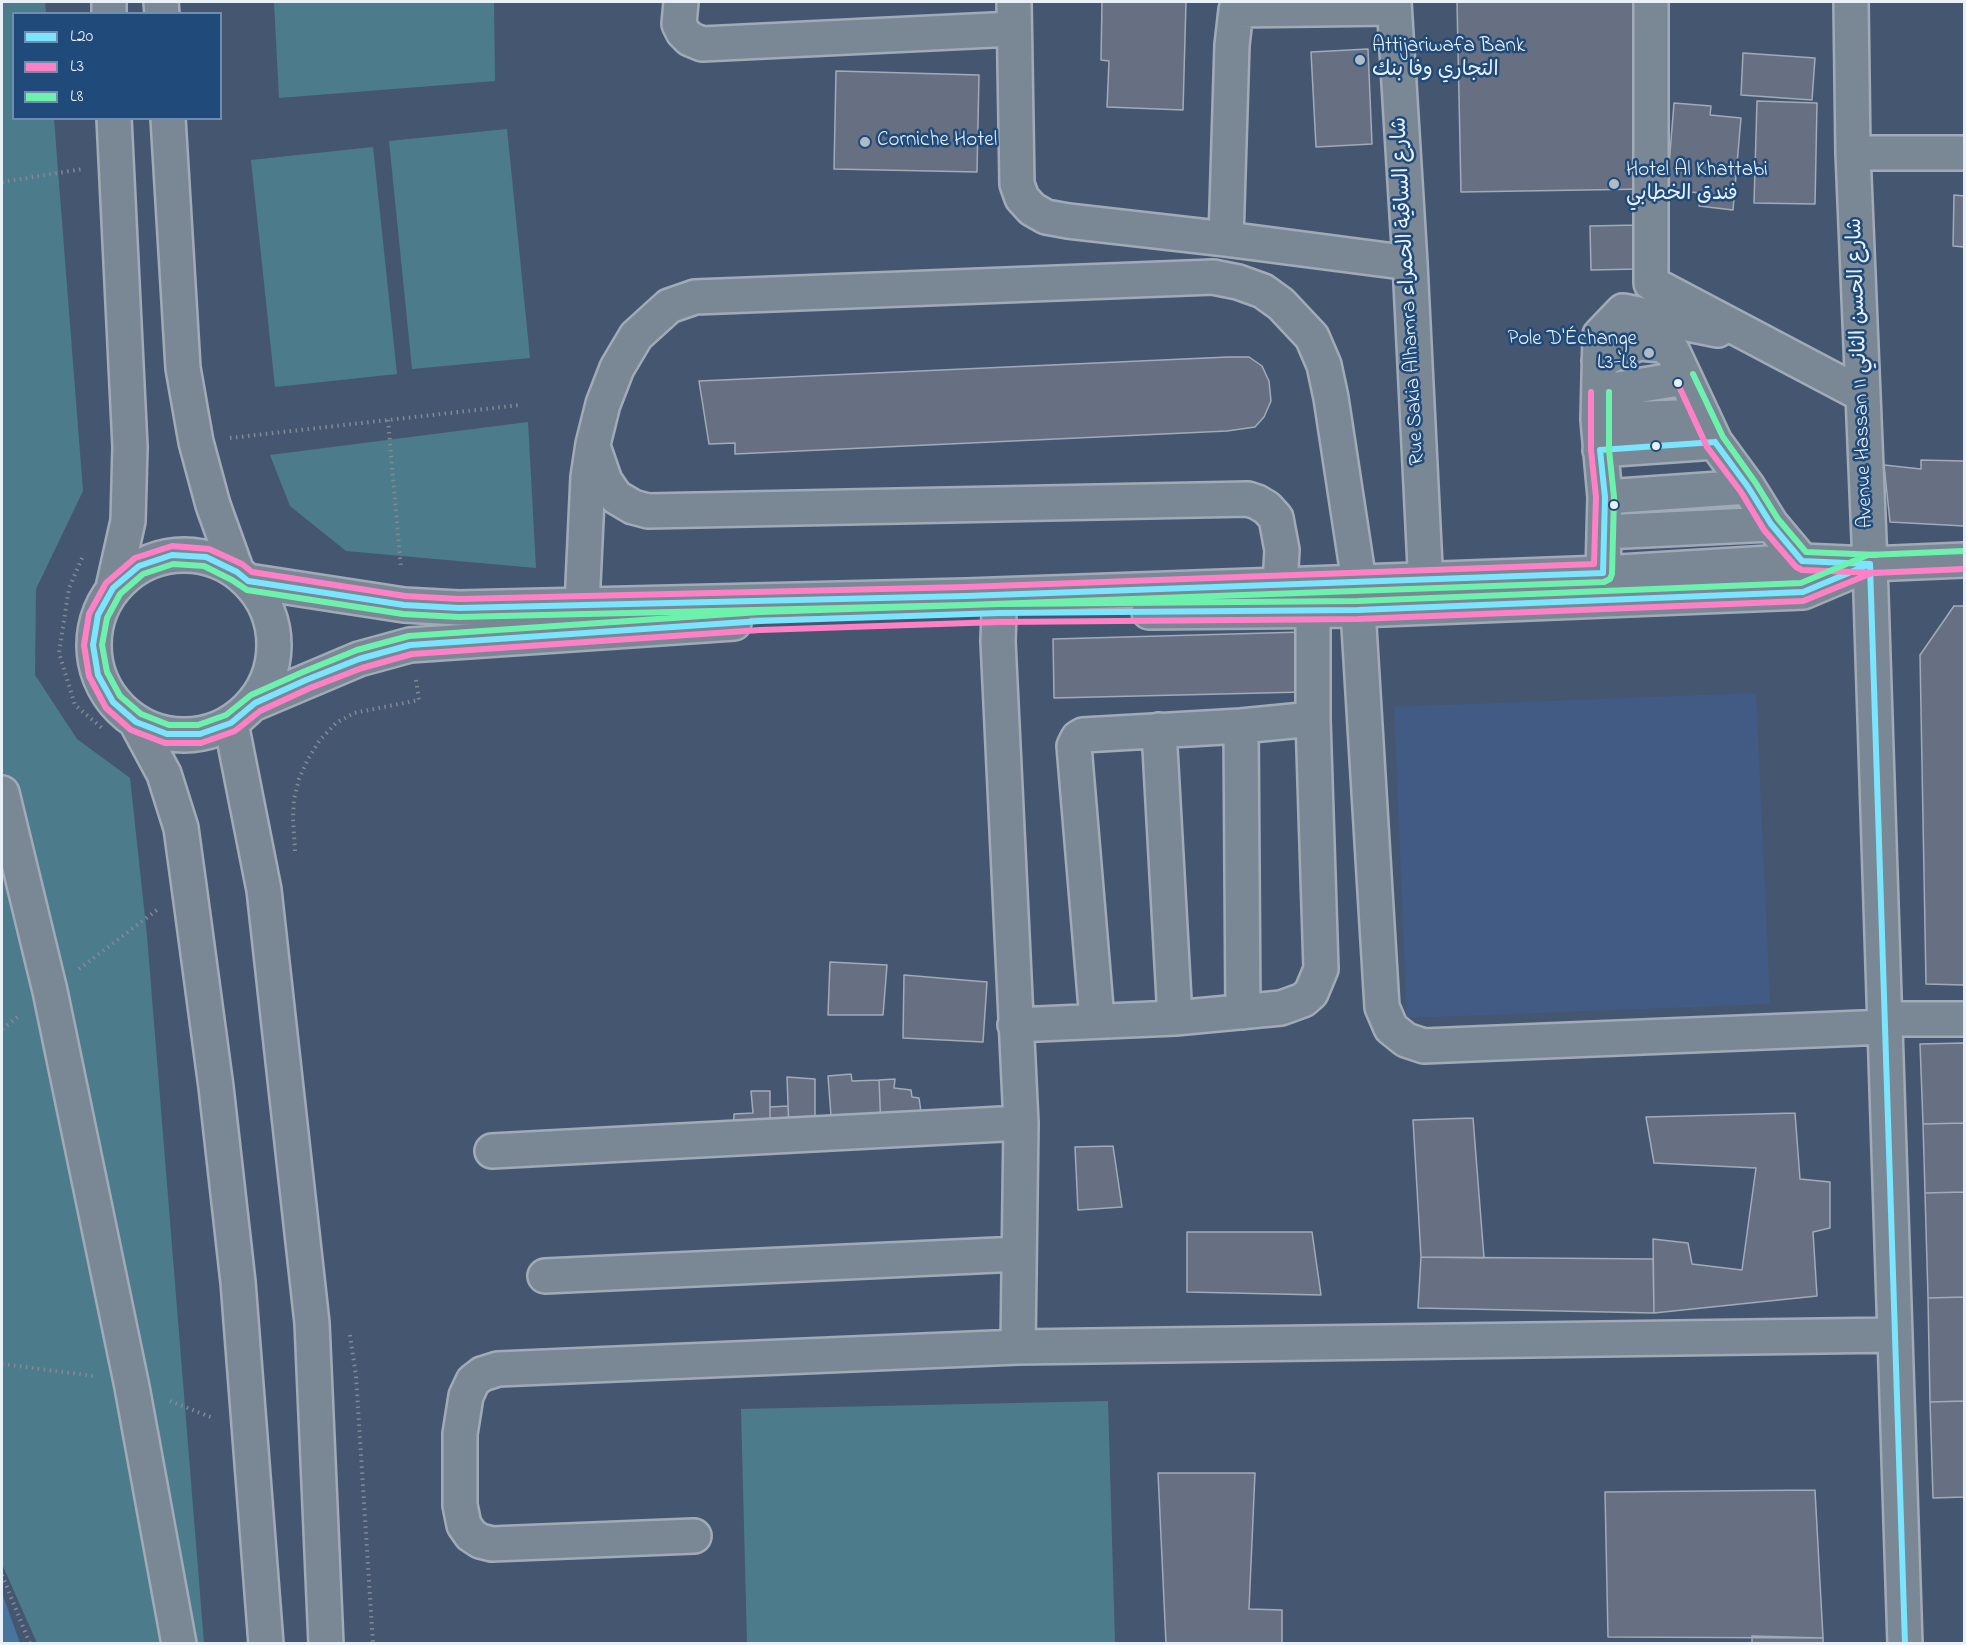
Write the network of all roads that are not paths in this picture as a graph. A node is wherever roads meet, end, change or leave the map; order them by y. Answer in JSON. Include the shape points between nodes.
{"nodes":[{"id":1,"x":681,"y":2,"type":"edge"},
{"id":2,"x":1651,"y":2,"type":"edge"},
{"id":3,"x":1851,"y":2,"type":"edge"},
{"id":4,"x":1394,"y":5,"type":"edge"},
{"id":5,"x":1236,"y":6,"type":"edge"},
{"id":6,"x":1014,"y":16,"type":"edge"},
{"id":7,"x":114,"y":120,"type":"edge"},
{"id":8,"x":168,"y":120,"type":"edge"},
{"id":9,"x":1853,"y":153,"type":"junction"},
{"id":10,"x":1965,"y":153,"type":"edge"},
{"id":11,"x":1226,"y":239,"type":"junction"},
{"id":12,"x":1410,"y":263,"type":"junction"},
{"id":13,"x":1755,"y":338,"type":"junction"},
{"id":14,"x":1863,"y":394,"type":"junction"},
{"id":15,"x":1599,"y":406,"type":"junction"},
{"id":16,"x":1709,"y":429,"type":"junction"},
{"id":17,"x":593,"y":444,"type":"junction"},
{"id":18,"x":1748,"y":487,"type":"junction"},
{"id":19,"x":1605,"y":497,"type":"junction"},
{"id":20,"x":1771,"y":524,"type":"junction"},
{"id":21,"x":1604,"y":532,"type":"junction"},
{"id":22,"x":1965,"y":560,"type":"edge"},
{"id":23,"x":1802,"y":561,"type":"junction"},
{"id":24,"x":1870,"y":564,"type":"junction"},
{"id":25,"x":1603,"y":573,"type":"junction"},
{"id":26,"x":243,"y":576,"type":"junction"},
{"id":27,"x":1281,"y":585,"type":"junction"},
{"id":28,"x":113,"y":588,"type":"junction"},
{"id":29,"x":1427,"y":593,"type":"junction"},
{"id":30,"x":1359,"y":596,"type":"junction"},
{"id":31,"x":582,"y":605,"type":"junction"},
{"id":32,"x":1313,"y":610,"type":"junction"},
{"id":33,"x":999,"y":613,"type":"junction"},
{"id":34,"x":243,"y":713,"type":"junction"},
{"id":35,"x":1313,"y":719,"type":"junction"},
{"id":36,"x":136,"y":722,"type":"junction"},
{"id":37,"x":1241,"y":726,"type":"junction"},
{"id":38,"x":1159,"y":730,"type":"junction"},
{"id":39,"x":2,"y":793,"type":"edge"},
{"id":40,"x":1243,"y":1012,"type":"junction"},
{"id":41,"x":1175,"y":1018,"type":"junction"},
{"id":42,"x":1965,"y":1019,"type":"edge"},
{"id":43,"x":1097,"y":1020,"type":"junction"},
{"id":44,"x":1885,"y":1023,"type":"junction"},
{"id":45,"x":1015,"y":1025,"type":"junction"},
{"id":46,"x":1021,"y":1123,"type":"junction"},
{"id":47,"x":492,"y":1151,"type":"dead end"},
{"id":48,"x":1019,"y":1254,"type":"junction"},
{"id":49,"x":545,"y":1276,"type":"dead end"},
{"id":50,"x":1895,"y":1335,"type":"junction"},
{"id":51,"x":1017,"y":1347,"type":"junction"},
{"id":52,"x":694,"y":1536,"type":"dead end"},
{"id":53,"x":179,"y":1644,"type":"edge"},
{"id":54,"x":266,"y":1644,"type":"edge"},
{"id":55,"x":326,"y":1644,"type":"edge"},
{"id":56,"x":1905,"y":1644,"type":"edge"}],
"edges":[{"from":1,"to":6,"type":"street","via":[[679,24],[690,39],[702,45]]},
{"from":2,"to":13,"type":"street","via":[[1651,284]]},
{"from":3,"to":9,"type":"street","name":"Avenue Hassan II شارع الحسن الثاني"},
{"from":4,"to":5,"type":"street"},
{"from":4,"to":12,"type":"street","name":"Rue Sakia Alhamra شارع الساقية الحمراء"},
{"from":5,"to":11,"type":"street"},
{"from":6,"to":11,"type":"street","via":[[1017,184],[1032,209],[1046,217],[1068,221]]},
{"from":7,"to":28,"type":"street","via":[[130,447],[128,521]]},
{"from":8,"to":26,"type":"street","via":[[183,368],[196,442],[213,505]]},
{"from":9,"to":10,"type":"street"},
{"from":9,"to":14,"type":"street","name":"Avenue Hassan II شارع الحسن الثاني"},
{"from":11,"to":12,"type":"street"},
{"from":12,"to":29,"type":"street","name":"Rue Sakia Alhamra شارع الساقية الحمراء"},
{"from":13,"to":14,"type":"street"},
{"from":13,"to":15,"type":"street","via":[[1623,311],[1600,335]]},
{"from":14,"to":24,"type":"street","name":"Avenue Hassan II شارع الحسن الثاني"},
{"from":15,"to":16,"type":"street"},
{"from":15,"to":16,"type":"street","via":[[1639,343],[1662,345],[1673,352]]},
{"from":15,"to":19,"type":"street"},
{"from":16,"to":18,"type":"street"},
{"from":17,"to":27,"type":"street","via":[[605,481],[616,497],[648,511],[1248,500],[1267,508],[1276,518],[1282,550]]},
{"from":17,"to":30,"type":"street","via":[[617,368],[636,336],[669,306],[694,297],[1213,277],[1263,291],[1312,337],[1324,365]]},
{"from":17,"to":31,"type":"street"},
{"from":18,"to":19,"type":"street"},
{"from":18,"to":20,"type":"street"},
{"from":19,"to":21,"type":"street"},
{"from":20,"to":21,"type":"street"},
{"from":20,"to":23,"type":"street"},
{"from":21,"to":25,"type":"street"},
{"from":22,"to":24,"type":"street"},
{"from":23,"to":24,"type":"street"},
{"from":23,"to":25,"type":"street"},
{"from":24,"to":29,"type":"street","via":[[1803,592]]},
{"from":24,"to":44,"type":"street","name":"Avenue Hassan II شارع الحسن الثاني"},
{"from":25,"to":29,"type":"street"},
{"from":26,"to":28,"type":"street","via":[[206,557],[172,555],[139,566]]},
{"from":26,"to":31,"type":"street","via":[[404,605]]},
{"from":26,"to":34,"type":"street","via":[[264,602],[273,627],[274,654],[268,680]]},
{"from":27,"to":30,"type":"street"},
{"from":27,"to":31,"type":"street"},
{"from":28,"to":36,"type":"street","via":[[98,615],[93,645],[98,675],[113,702]]},
{"from":29,"to":30,"type":"street"},
{"from":30,"to":32,"type":"street"},
{"from":30,"to":44,"type":"street","via":[[1382,1007],[1391,1028],[1406,1040],[1424,1046]]},
{"from":32,"to":33,"type":"street"},
{"from":32,"to":35,"type":"street"},
{"from":33,"to":34,"type":"street","via":[[760,621],[410,645],[359,659]]},
{"from":33,"to":45,"type":"street"},
{"from":34,"to":36,"type":"street","via":[[200,734],[167,734]]},
{"from":34,"to":55,"type":"street","via":[[312,1323]]},
{"from":35,"to":37,"type":"street"},
{"from":35,"to":40,"type":"street","via":[[1321,969],[1311,993],[1303,1000],[1281,1008]]},
{"from":36,"to":54,"type":"street","via":[[164,774],[181,828],[238,1282]]},
{"from":37,"to":38,"type":"street"},
{"from":37,"to":40,"type":"street"},
{"from":38,"to":41,"type":"street"},
{"from":38,"to":43,"type":"street","via":[[1083,735],[1074,746]]},
{"from":39,"to":53,"type":"street","via":[[50,992],[132,1387]]},
{"from":40,"to":41,"type":"street"},
{"from":41,"to":43,"type":"street"},
{"from":42,"to":44,"type":"street"},
{"from":43,"to":45,"type":"street"},
{"from":44,"to":50,"type":"street","name":"Avenue Hassan II شارع الحسن الثاني"},
{"from":45,"to":46,"type":"street"},
{"from":46,"to":47,"type":"street"},
{"from":46,"to":48,"type":"street"},
{"from":48,"to":49,"type":"street"},
{"from":48,"to":51,"type":"street"},
{"from":50,"to":51,"type":"street"},
{"from":50,"to":56,"type":"street","name":"Avenue Hassan II شارع الحسن الثاني"},
{"from":51,"to":52,"type":"street","via":[[498,1369],[473,1382],[466,1396],[460,1434],[460,1505],[464,1525],[471,1535],[492,1544]]}]}
